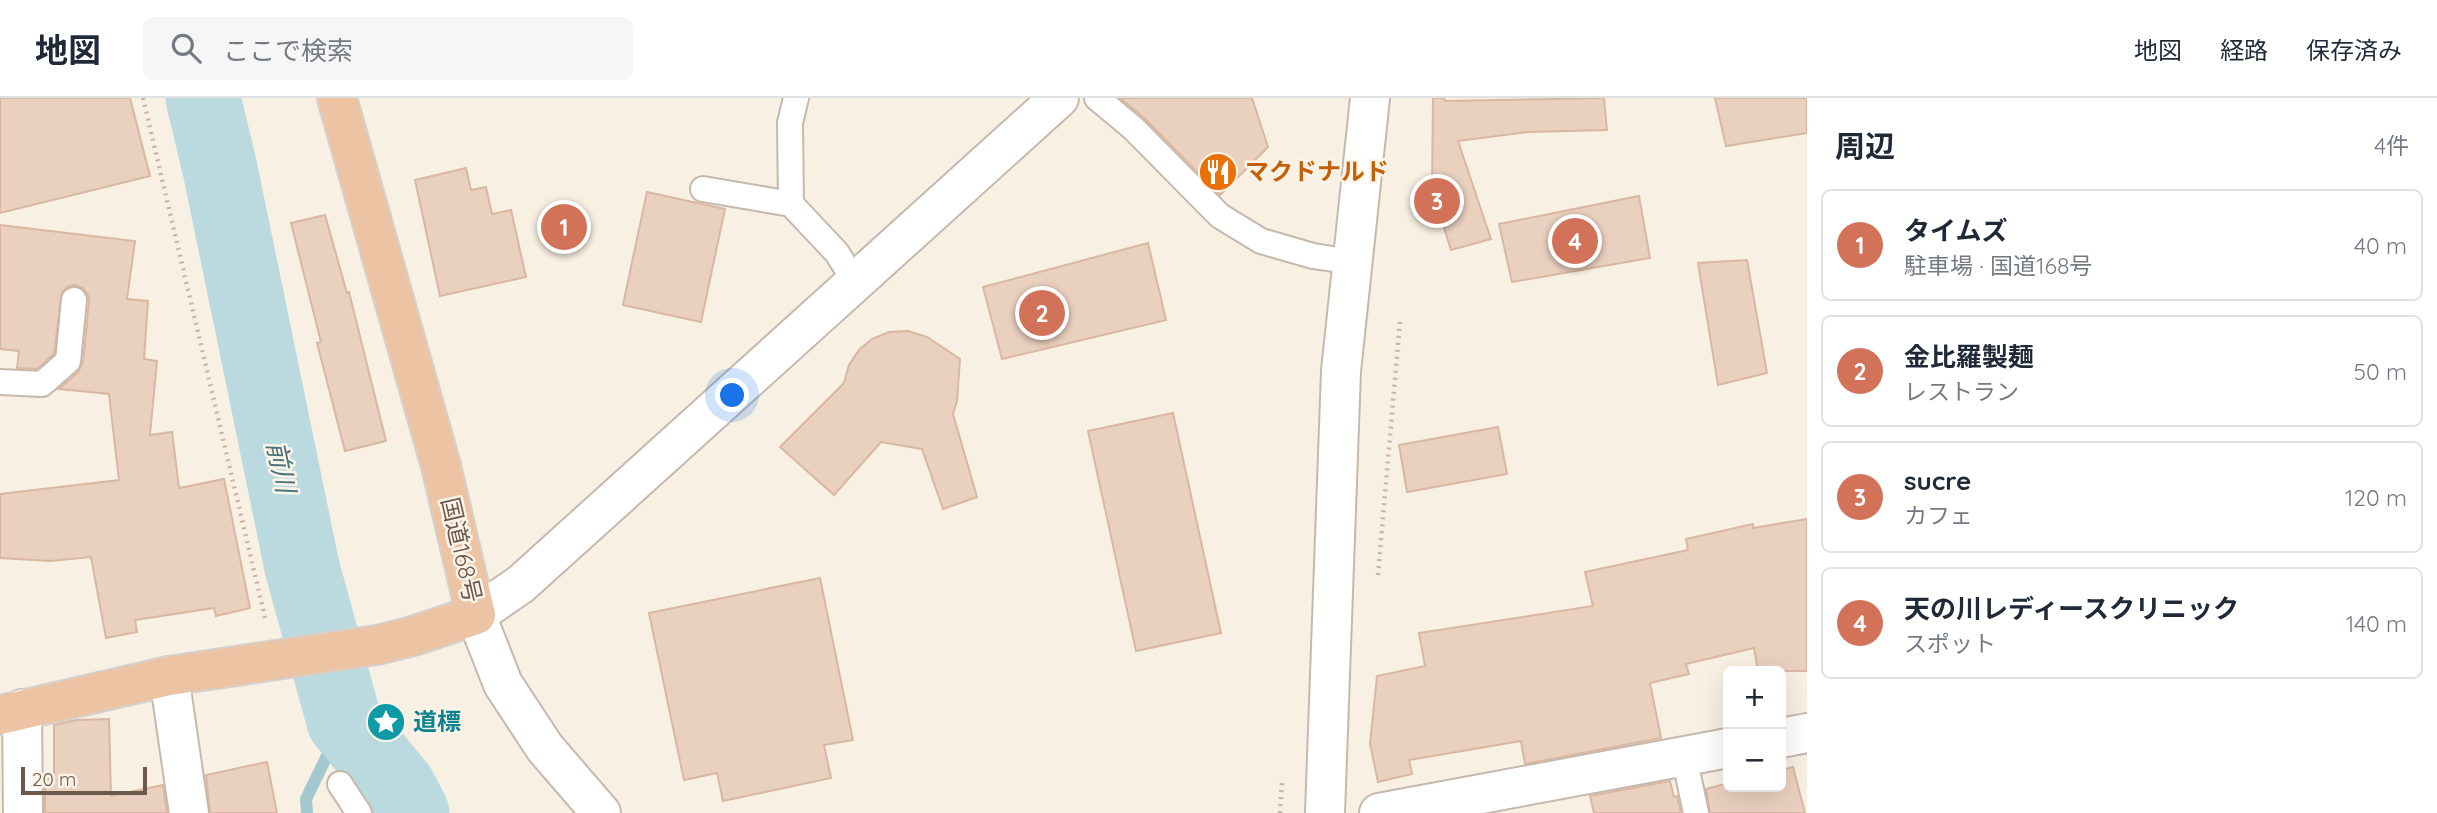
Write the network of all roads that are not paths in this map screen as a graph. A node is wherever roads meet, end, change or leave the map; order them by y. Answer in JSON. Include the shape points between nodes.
{"nodes":[{"id":1,"x":337,"y":98,"type":"edge"},
{"id":2,"x":796,"y":98,"type":"edge"},
{"id":3,"x":1059,"y":98,"type":"edge"},
{"id":4,"x":1370,"y":98,"type":"edge"},
{"id":5,"x":1099,"y":100,"type":"edge"},
{"id":6,"x":703,"y":189,"type":"dead end"},
{"id":7,"x":791,"y":204,"type":"junction"},
{"id":8,"x":1353,"y":262,"type":"junction"},
{"id":9,"x":855,"y":282,"type":"junction"},
{"id":10,"x":74,"y":300,"type":"dead end"},
{"id":11,"x":0,"y":382,"type":"edge"},
{"id":12,"x":475,"y":615,"type":"junction"},
{"id":13,"x":169,"y":676,"type":"junction"},
{"id":14,"x":11,"y":712,"type":"edge"},
{"id":15,"x":1807,"y":733,"type":"edge"},
{"id":16,"x":1786,"y":737,"type":"edge"},
{"id":17,"x":1723,"y":749,"type":"edge"},
{"id":18,"x":1684,"y":756,"type":"junction"},
{"id":19,"x":340,"y":784,"type":"dead end"},
{"id":20,"x":23,"y":813,"type":"edge"},
{"id":21,"x":189,"y":813,"type":"edge"},
{"id":22,"x":359,"y":813,"type":"edge"},
{"id":23,"x":601,"y":813,"type":"edge"},
{"id":24,"x":1325,"y":813,"type":"edge"},
{"id":25,"x":1379,"y":813,"type":"edge"},
{"id":26,"x":1696,"y":813,"type":"edge"}],
"edges":[{"from":1,"to":12,"type":"highway","name":"国道168号","via":[[441,466]]},
{"from":2,"to":7,"type":"lane","via":[[790,123]]},
{"from":3,"to":9,"type":"street"},
{"from":4,"to":8,"type":"street"},
{"from":5,"to":8,"type":"lane","via":[[1220,216],[1261,241]]},
{"from":6,"to":7,"type":"lane"},
{"from":7,"to":9,"type":"lane","via":[[836,253]]},
{"from":8,"to":24,"type":"street","via":[[1341,371]]},
{"from":9,"to":12,"type":"street","via":[[522,584]]},
{"from":10,"to":11,"type":"lane","via":[[68,361],[42,384]]},
{"from":12,"to":13,"type":"highway","name":"国道168号","via":[[377,645]]},
{"from":12,"to":23,"type":"street","via":[[503,684],[545,748]]},
{"from":13,"to":14,"type":"highway","name":"国道168号"},
{"from":13,"to":21,"type":"street"},
{"from":14,"to":20,"type":"street"},
{"from":15,"to":16,"type":"street"},
{"from":17,"to":18,"type":"street"},
{"from":18,"to":25,"type":"street"},
{"from":18,"to":26,"type":"lane"},
{"from":19,"to":22,"type":"lane"}]}
